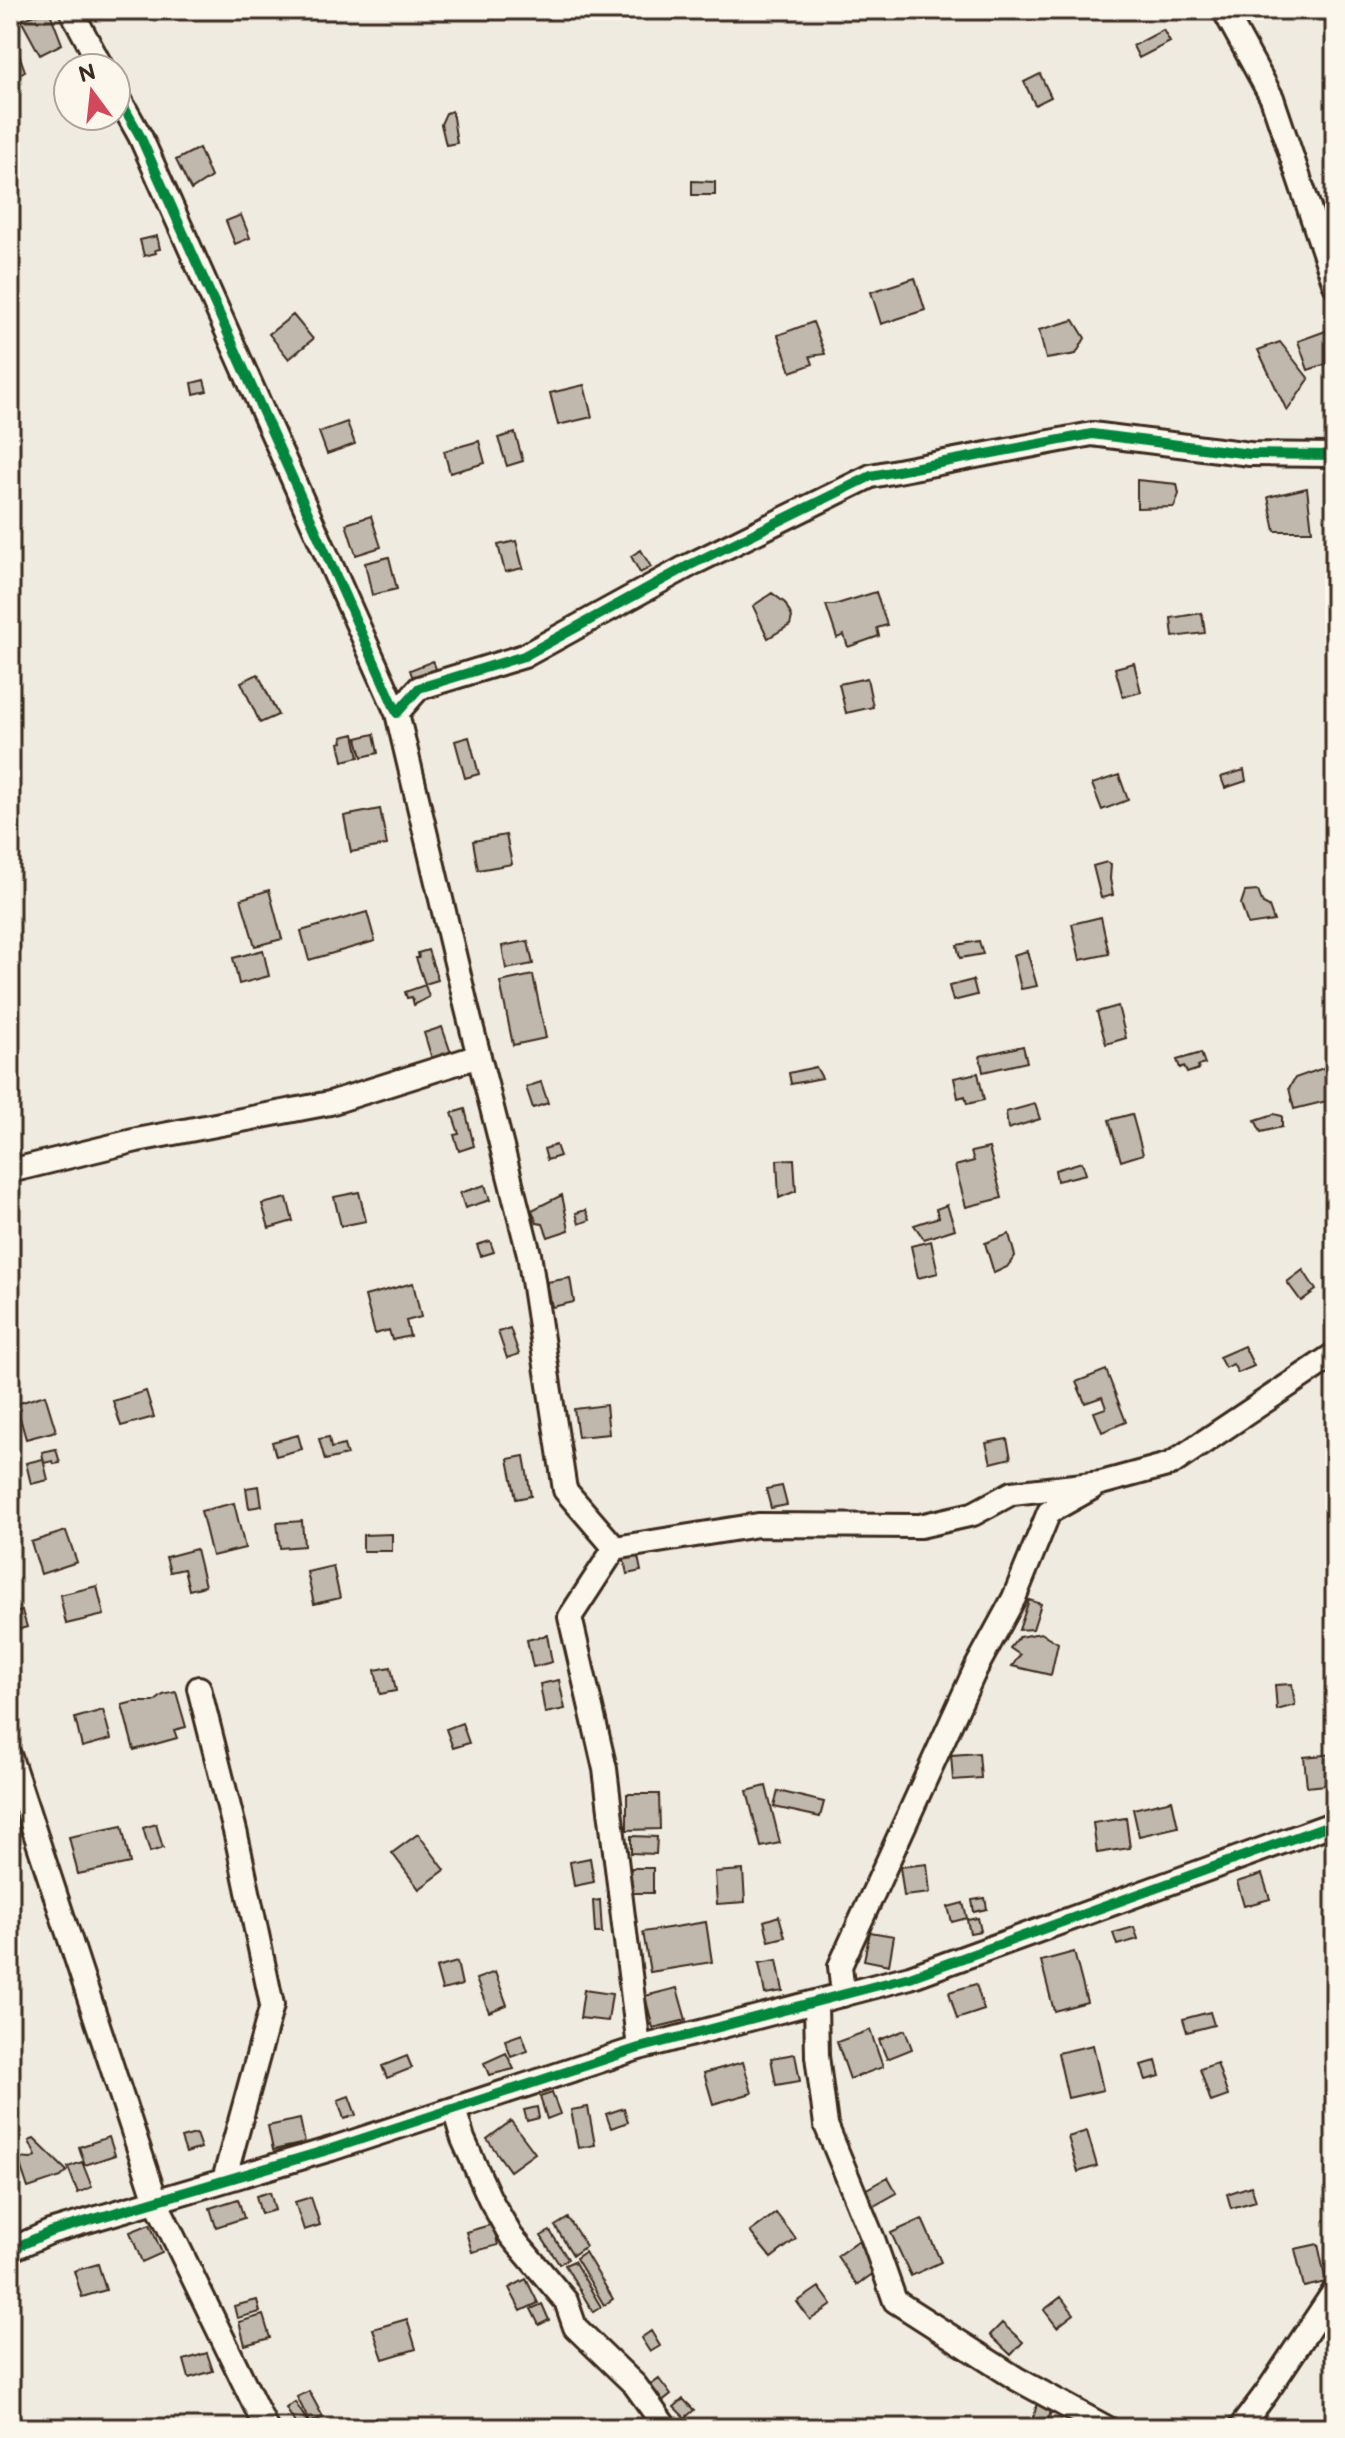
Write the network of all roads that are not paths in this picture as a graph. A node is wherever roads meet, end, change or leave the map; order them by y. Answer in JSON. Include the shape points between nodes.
{"nodes":[{"id":1,"x":71,"y":10,"type":"edge"},
{"id":2,"x":1224,"y":10,"type":"edge"},
{"id":3,"x":93,"y":52,"type":"edge"},
{"id":4,"x":132,"y":122,"type":"edge"},
{"id":5,"x":1335,"y":285,"type":"edge"},
{"id":6,"x":1335,"y":455,"type":"edge"},
{"id":7,"x":397,"y":713,"type":"junction"},
{"id":8,"x":479,"y":1056,"type":"junction"},
{"id":9,"x":10,"y":1171,"type":"edge"},
{"id":10,"x":1335,"y":1354,"type":"edge"},
{"id":11,"x":1101,"y":1483,"type":"junction"},
{"id":12,"x":615,"y":1548,"type":"junction"},
{"id":13,"x":199,"y":1688,"type":"dead end"},
{"id":14,"x":10,"y":1757,"type":"edge"},
{"id":15,"x":1335,"y":1823,"type":"edge"},
{"id":16,"x":843,"y":1995,"type":"junction"},
{"id":17,"x":816,"y":2002,"type":"junction"},
{"id":18,"x":639,"y":2048,"type":"junction"},
{"id":19,"x":454,"y":2109,"type":"junction"},
{"id":20,"x":224,"y":2180,"type":"junction"},
{"id":21,"x":156,"y":2201,"type":"junction"},
{"id":22,"x":10,"y":2250,"type":"edge"},
{"id":23,"x":1335,"y":2290,"type":"edge"},
{"id":24,"x":266,"y":2428,"type":"edge"},
{"id":25,"x":666,"y":2428,"type":"edge"},
{"id":26,"x":1107,"y":2428,"type":"edge"},
{"id":27,"x":1240,"y":2428,"type":"edge"}],
"edges":[{"from":1,"to":3,"type":"street"},
{"from":2,"to":5,"type":"street","via":[[1272,98]]},
{"from":4,"to":7,"type":"street"},
{"from":6,"to":7,"type":"street","via":[[1250,454],[1092,434],[871,476],[688,566],[524,656],[419,688]]},
{"from":7,"to":8,"type":"street"},
{"from":8,"to":9,"type":"street","via":[[330,1103]]},
{"from":8,"to":12,"type":"street","via":[[529,1254],[565,1490]]},
{"from":10,"to":11,"type":"street","via":[[1171,1464]]},
{"from":11,"to":12,"type":"street","via":[[1012,1493],[973,1514],[920,1526],[758,1525]]},
{"from":11,"to":16,"type":"street","via":[[1049,1512],[1014,1598],[976,1668],[840,1966]]},
{"from":12,"to":18,"type":"street","via":[[570,1617],[605,1769]]},
{"from":13,"to":20,"type":"street","via":[[272,2005]]},
{"from":14,"to":21,"type":"street"},
{"from":15,"to":16,"type":"street","via":[[910,1977]]},
{"from":16,"to":17,"type":"street"},
{"from":17,"to":18,"type":"street"},
{"from":17,"to":26,"type":"street","via":[[826,2125],[895,2301],[1017,2379]]},
{"from":18,"to":19,"type":"street"},
{"from":19,"to":20,"type":"street"},
{"from":19,"to":25,"type":"street","via":[[463,2139],[511,2236],[566,2301],[575,2327],[635,2385]]},
{"from":20,"to":21,"type":"street"},
{"from":21,"to":22,"type":"street","via":[[50,2232]]},
{"from":21,"to":24,"type":"street"},
{"from":23,"to":27,"type":"street"}]}
